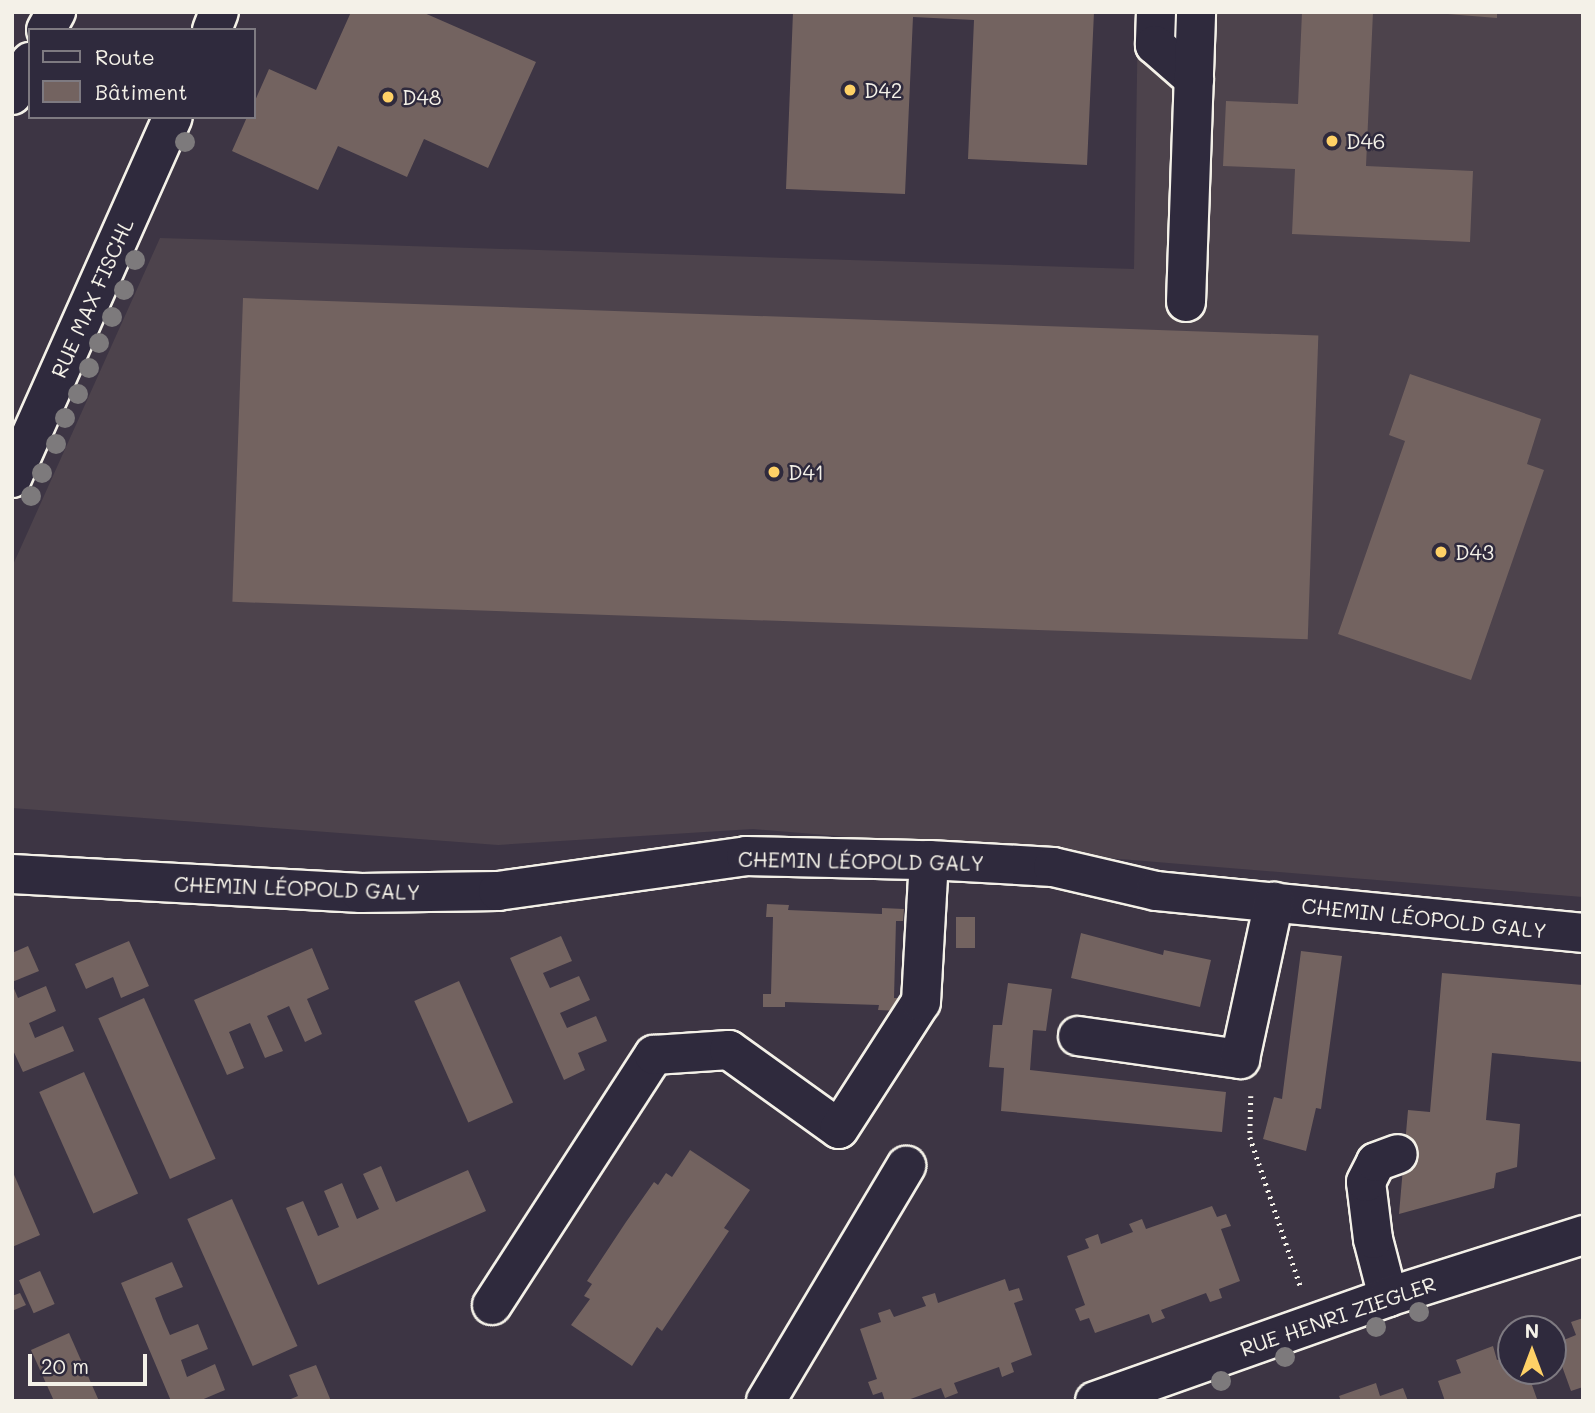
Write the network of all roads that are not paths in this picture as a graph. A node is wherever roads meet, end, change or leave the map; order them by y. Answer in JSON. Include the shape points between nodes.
{"nodes":[{"id":1,"x":56,"y":12,"type":"edge"},
{"id":2,"x":1156,"y":12,"type":"edge"},
{"id":3,"x":1196,"y":12,"type":"edge"},
{"id":4,"x":47,"y":28,"type":"edge"},
{"id":5,"x":28,"y":66,"type":"edge"},
{"id":6,"x":1194,"y":79,"type":"junction"},
{"id":7,"x":12,"y":95,"type":"edge"},
{"id":8,"x":172,"y":119,"type":"edge"},
{"id":9,"x":1186,"y":302,"type":"dead end"},
{"id":10,"x":12,"y":478,"type":"edge"},
{"id":11,"x":929,"y":860,"type":"junction"},
{"id":12,"x":12,"y":874,"type":"edge"},
{"id":13,"x":1273,"y":902,"type":"junction"},
{"id":14,"x":1583,"y":933,"type":"edge"},
{"id":15,"x":1078,"y":1036,"type":"dead end"},
{"id":16,"x":1398,"y":1154,"type":"dead end"},
{"id":17,"x":906,"y":1166,"type":"dead end"},
{"id":18,"x":1583,"y":1235,"type":"edge"},
{"id":19,"x":1388,"y":1297,"type":"junction"},
{"id":20,"x":492,"y":1305,"type":"dead end"},
{"id":21,"x":1111,"y":1398,"type":"edge"},
{"id":22,"x":766,"y":1401,"type":"edge"}],
"edges":[{"from":1,"to":4,"type":"street"},
{"from":2,"to":6,"type":"street","via":[[1155,45]]},
{"from":3,"to":6,"type":"street"},
{"from":5,"to":7,"type":"street"},
{"from":6,"to":9,"type":"street"},
{"from":8,"to":10,"type":"street","name":"RUE MAX FISCHL"},
{"from":11,"to":12,"type":"street","name":"CHEMIN LÉOPOLD GALY","via":[[746,856],[498,891],[361,893]]},
{"from":11,"to":13,"type":"street","name":"CHEMIN LÉOPOLD GALY","via":[[1053,867],[1156,891]]},
{"from":11,"to":20,"type":"street","via":[[921,1002],[839,1129],[729,1050],[654,1055]]},
{"from":13,"to":14,"type":"street","name":"CHEMIN LÉOPOLD GALY"},
{"from":13,"to":15,"type":"street","via":[[1240,1059]]},
{"from":16,"to":19,"type":"street","via":[[1376,1162],[1366,1182],[1373,1239]]},
{"from":17,"to":22,"type":"street"},
{"from":18,"to":19,"type":"street","name":"RUE HENRI ZIEGLER"},
{"from":19,"to":21,"type":"street","name":"RUE HENRI ZIEGLER"}]}
